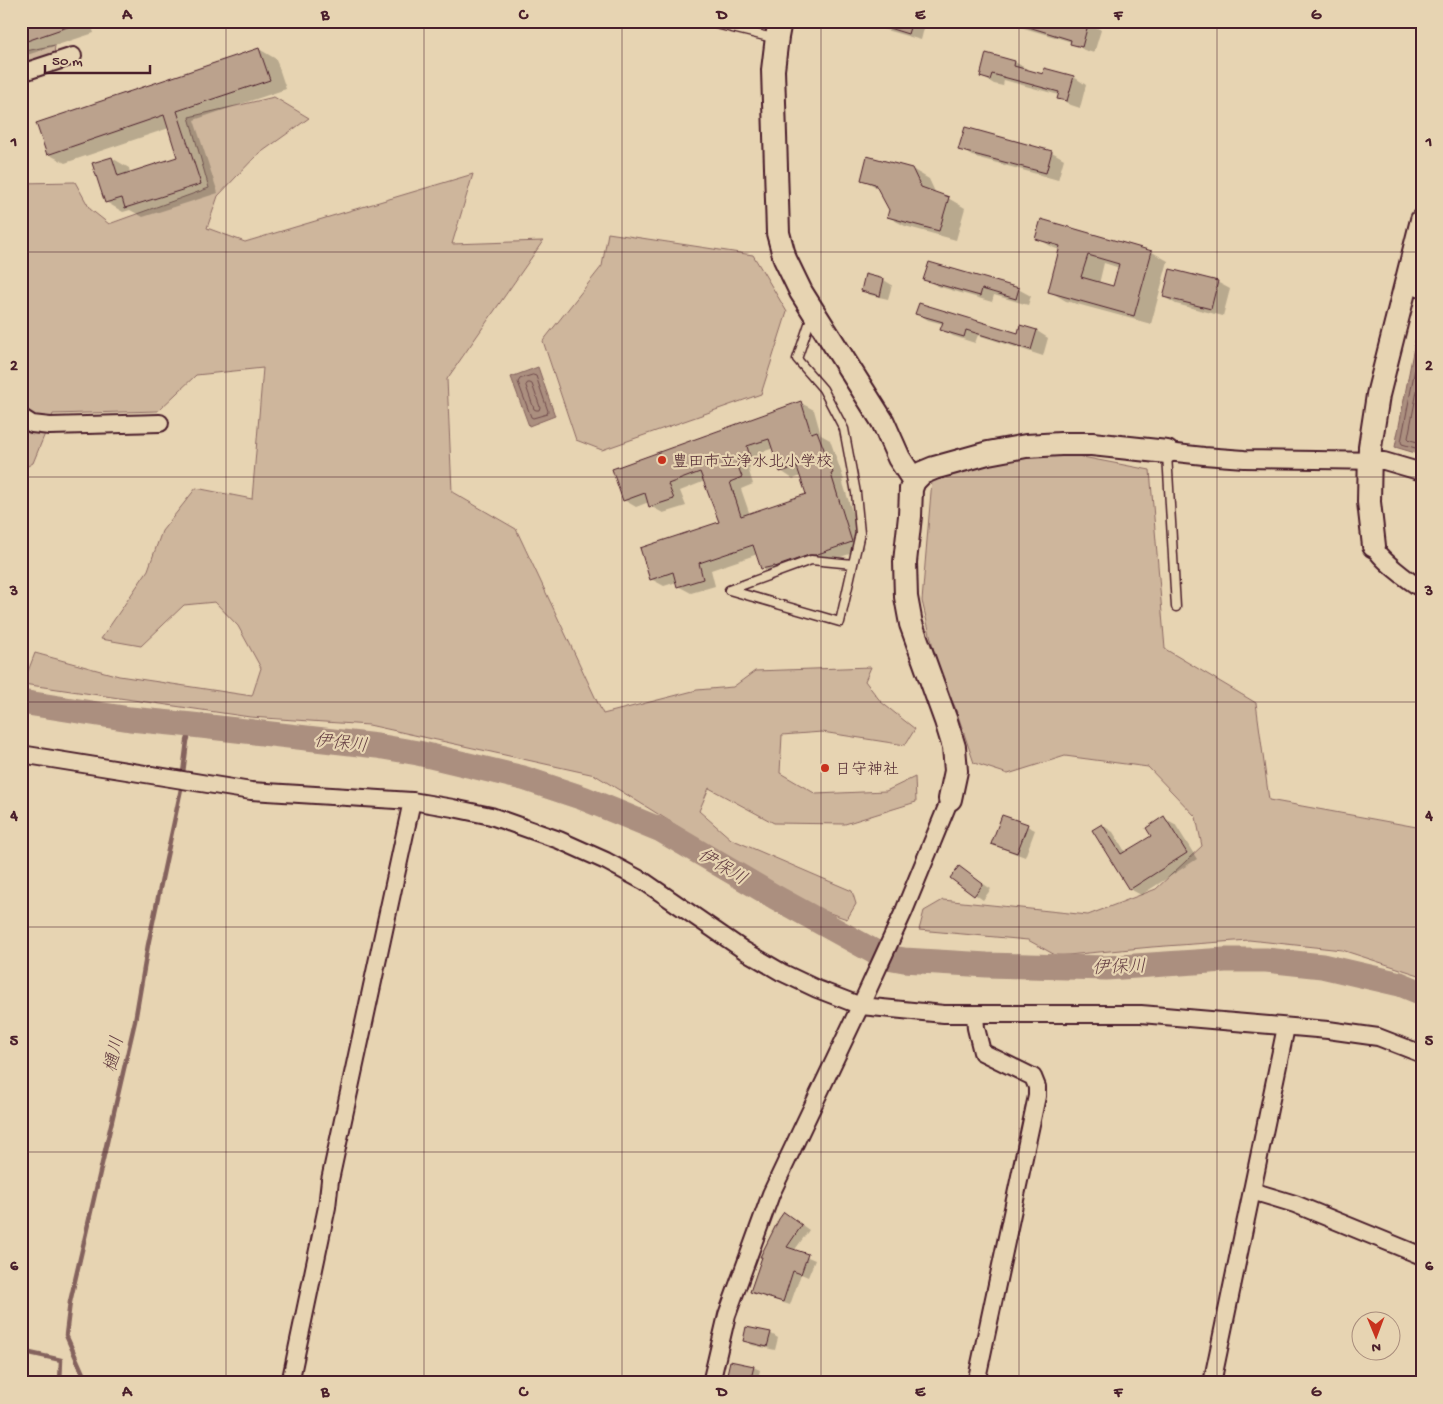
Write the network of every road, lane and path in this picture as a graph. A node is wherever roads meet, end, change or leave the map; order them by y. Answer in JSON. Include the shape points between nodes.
{"nodes":[{"id":1,"x":704,"y":21,"type":"edge"},
{"id":2,"x":779,"y":29,"type":"edge"},
{"id":3,"x":73,"y":56,"type":"dead end"},
{"id":4,"x":21,"y":73,"type":"edge"},
{"id":5,"x":1422,"y":220,"type":"edge"},
{"id":6,"x":1414,"y":287,"type":"edge"},
{"id":7,"x":813,"y":311,"type":"junction"},
{"id":8,"x":21,"y":417,"type":"edge"},
{"id":9,"x":160,"y":423,"type":"dead end"},
{"id":10,"x":1167,"y":452,"type":"junction"},
{"id":11,"x":1369,"y":461,"type":"junction"},
{"id":12,"x":1422,"y":472,"type":"edge"},
{"id":13,"x":914,"y":481,"type":"junction"},
{"id":14,"x":1374,"y":546,"type":"joint"},
{"id":15,"x":853,"y":564,"type":"junction"},
{"id":16,"x":1422,"y":589,"type":"edge"},
{"id":17,"x":1176,"y":607,"type":"dead end"},
{"id":18,"x":21,"y":754,"type":"edge"},
{"id":19,"x":950,"y":799,"type":"joint"},
{"id":20,"x":412,"y":801,"type":"junction"},
{"id":21,"x":863,"y":1000,"type":"junction"},
{"id":22,"x":975,"y":1014,"type":"junction"},
{"id":23,"x":1286,"y":1027,"type":"junction"},
{"id":24,"x":1422,"y":1054,"type":"edge"},
{"id":25,"x":1252,"y":1191,"type":"junction"},
{"id":26,"x":1422,"y":1256,"type":"edge"},
{"id":27,"x":290,"y":1383,"type":"edge"},
{"id":28,"x":711,"y":1383,"type":"edge"},
{"id":29,"x":976,"y":1383,"type":"edge"},
{"id":30,"x":1212,"y":1383,"type":"edge"}],
"edges":[{"from":1,"to":2,"type":"lane","via":[[769,37]]},
{"from":2,"to":7,"type":"street","via":[[773,70],[778,233],[785,259]]},
{"from":3,"to":4,"type":"street"},
{"from":5,"to":6,"type":"street"},
{"from":6,"to":11,"type":"street","via":[[1378,395]]},
{"from":7,"to":13,"type":"street","via":[[883,422]]},
{"from":7,"to":15,"type":"lane","via":[[797,359],[823,389],[844,429],[860,533]]},
{"from":8,"to":9,"type":"street","via":[[32,424],[50,426]]},
{"from":10,"to":11,"type":"street","via":[[1244,459]]},
{"from":10,"to":13,"type":"street","via":[[1092,444],[1026,446],[934,468]]},
{"from":10,"to":17,"type":"lane"},
{"from":11,"to":12,"type":"street"},
{"from":11,"to":14,"type":"street"},
{"from":13,"to":19,"type":"street","via":[[905,562],[906,598],[911,624],[954,747],[956,771]]},
{"from":14,"to":16,"type":"street","via":[[1384,559]]},
{"from":15,"to":15,"type":"lane","via":[[840,622],[729,590],[811,560]]},
{"from":18,"to":20,"type":"street","via":[[252,791]]},
{"from":19,"to":21,"type":"street"},
{"from":20,"to":21,"type":"street","via":[[507,822],[559,840],[645,882],[781,972],[817,990]]},
{"from":20,"to":27,"type":"street"},
{"from":21,"to":22,"type":"street","via":[[944,1014]]},
{"from":21,"to":28,"type":"street","via":[[771,1194],[727,1315]]},
{"from":22,"to":23,"type":"street","via":[[1141,1014]]},
{"from":22,"to":29,"type":"street","via":[[982,1052],[1033,1077],[1037,1087]]},
{"from":23,"to":24,"type":"street","via":[[1378,1038]]},
{"from":23,"to":25,"type":"street"},
{"from":25,"to":26,"type":"street","via":[[1295,1204]]},
{"from":25,"to":30,"type":"street"}]}
